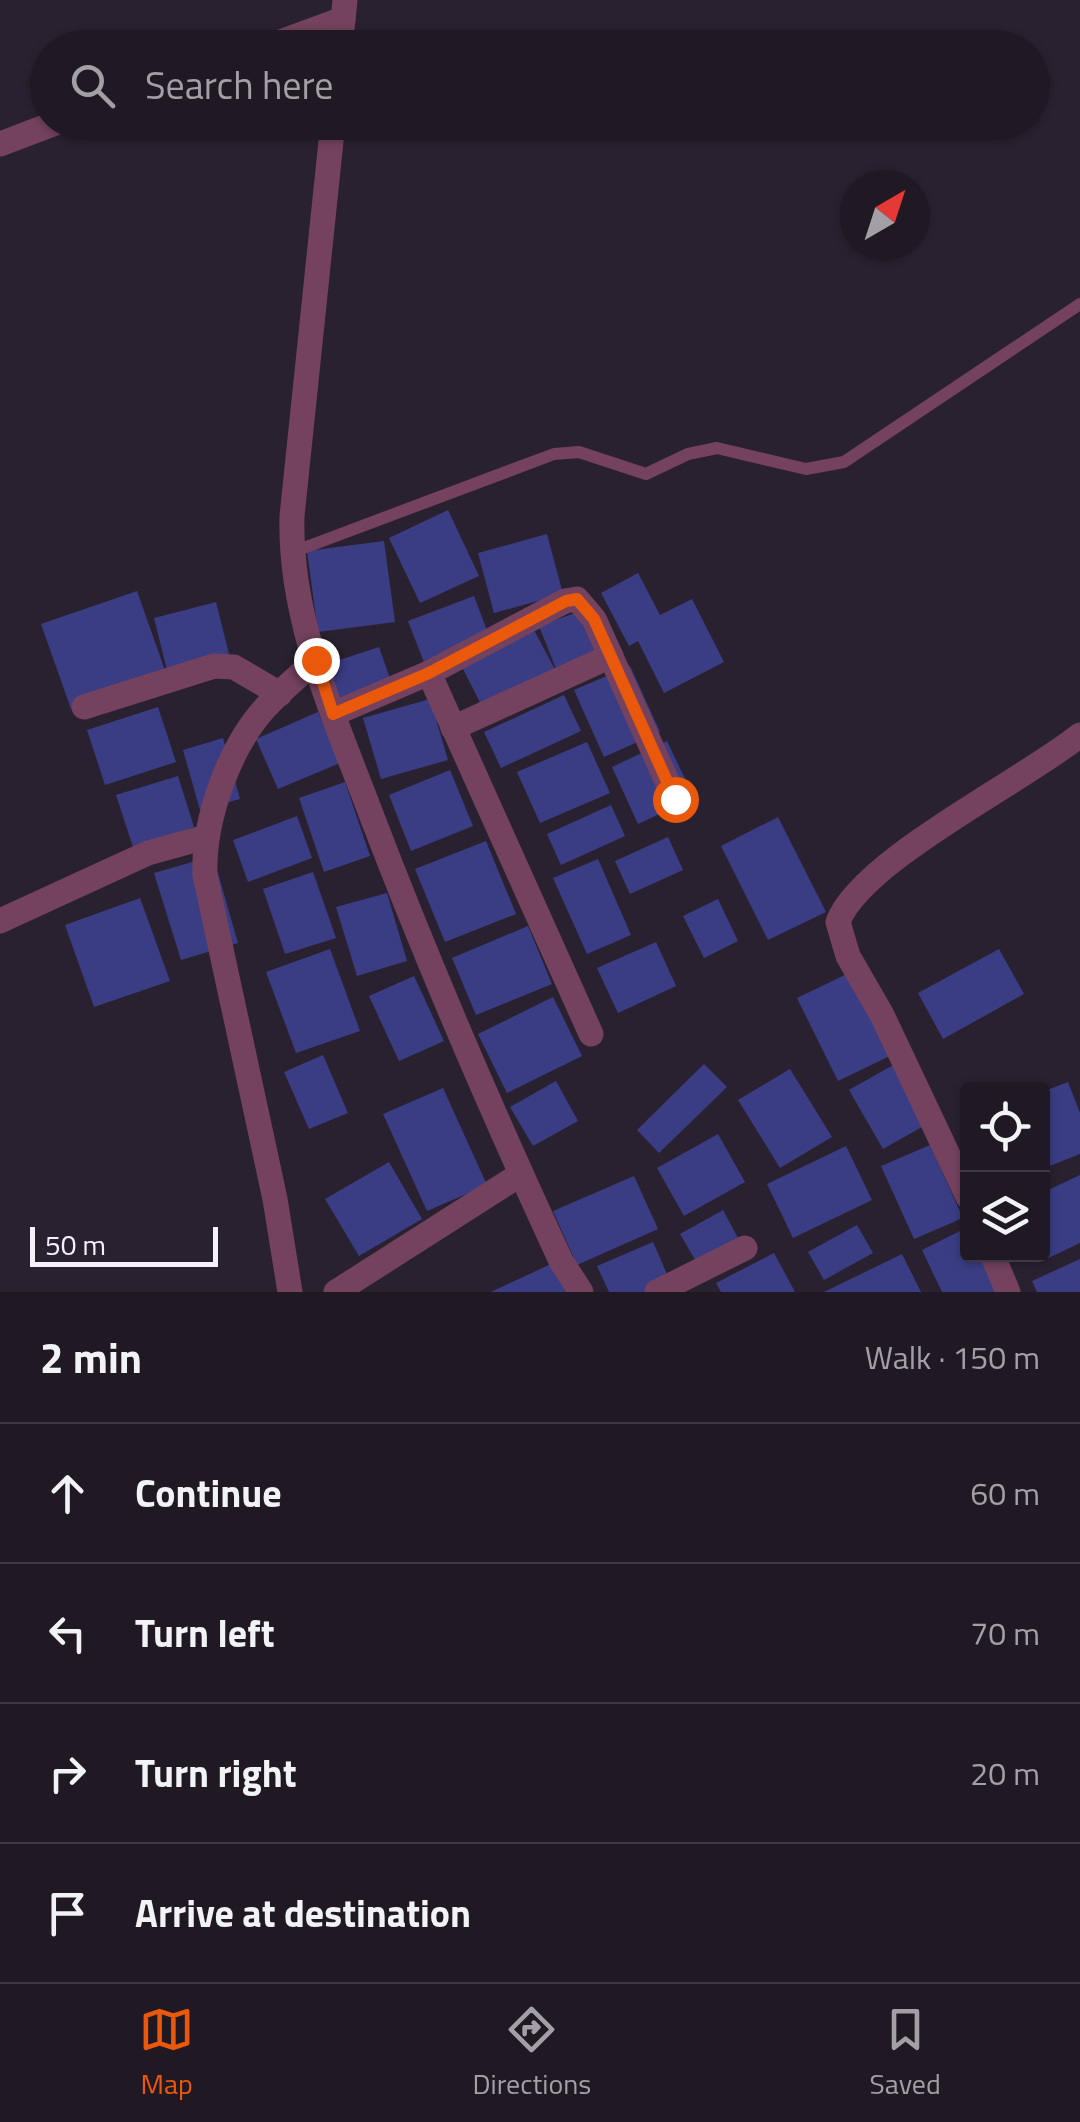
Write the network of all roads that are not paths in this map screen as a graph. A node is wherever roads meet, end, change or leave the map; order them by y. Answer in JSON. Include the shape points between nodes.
{"nodes":[{"id":1,"x":344,"y":9,"type":"edge"},
{"id":2,"x":301,"y":30,"type":"edge"},
{"id":3,"x":30,"y":133,"type":"edge"},
{"id":4,"x":332,"y":140,"type":"edge"},
{"id":5,"x":0,"y":144,"type":"edge"},
{"id":6,"x":1080,"y":304,"type":"edge"},
{"id":7,"x":291,"y":552,"type":"junction"},
{"id":8,"x":612,"y":656,"type":"junction"},
{"id":9,"x":316,"y":660,"type":"junction"},
{"id":10,"x":429,"y":673,"type":"junction"},
{"id":11,"x":280,"y":694,"type":"junction"},
{"id":12,"x":84,"y":707,"type":"dead end"},
{"id":13,"x":333,"y":714,"type":"junction"},
{"id":14,"x":452,"y":728,"type":"junction"},
{"id":15,"x":1080,"y":735,"type":"edge"},
{"id":16,"x":675,"y":799,"type":"dead end"},
{"id":17,"x":206,"y":836,"type":"junction"},
{"id":18,"x":0,"y":920,"type":"edge"},
{"id":19,"x":591,"y":1034,"type":"dead end"},
{"id":20,"x":521,"y":1174,"type":"junction"},
{"id":21,"x":960,"y":1181,"type":"edge"},
{"id":22,"x":745,"y":1248,"type":"dead end"},
{"id":23,"x":995,"y":1262,"type":"edge"},
{"id":24,"x":290,"y":1292,"type":"edge"},
{"id":25,"x":336,"y":1292,"type":"edge"},
{"id":26,"x":581,"y":1292,"type":"edge"},
{"id":27,"x":657,"y":1292,"type":"edge"},
{"id":28,"x":1008,"y":1292,"type":"edge"}],
"edges":[{"from":1,"to":2,"type":"street"},
{"from":3,"to":5,"type":"street"},
{"from":4,"to":7,"type":"street"},
{"from":6,"to":7,"type":"lane","via":[[844,462],[806,469],[717,448],[646,474],[580,452],[554,454]]},
{"from":7,"to":9,"type":"street"},
{"from":8,"to":10,"type":"street","via":[[577,599]]},
{"from":8,"to":14,"type":"street"},
{"from":8,"to":16,"type":"street"},
{"from":9,"to":11,"type":"street"},
{"from":9,"to":13,"type":"street"},
{"from":10,"to":13,"type":"street"},
{"from":10,"to":14,"type":"street"},
{"from":11,"to":12,"type":"street","via":[[234,667],[214,666]]},
{"from":11,"to":17,"type":"street","via":[[249,729]]},
{"from":13,"to":20,"type":"street","via":[[424,952]]},
{"from":14,"to":19,"type":"street"},
{"from":15,"to":21,"type":"street","via":[[876,876],[848,901],[838,922],[848,956]]},
{"from":17,"to":18,"type":"street","via":[[160,848]]},
{"from":17,"to":24,"type":"street","via":[[205,875]]},
{"from":20,"to":25,"type":"street"},
{"from":20,"to":26,"type":"street"},
{"from":22,"to":27,"type":"street"},
{"from":23,"to":28,"type":"street"}]}
